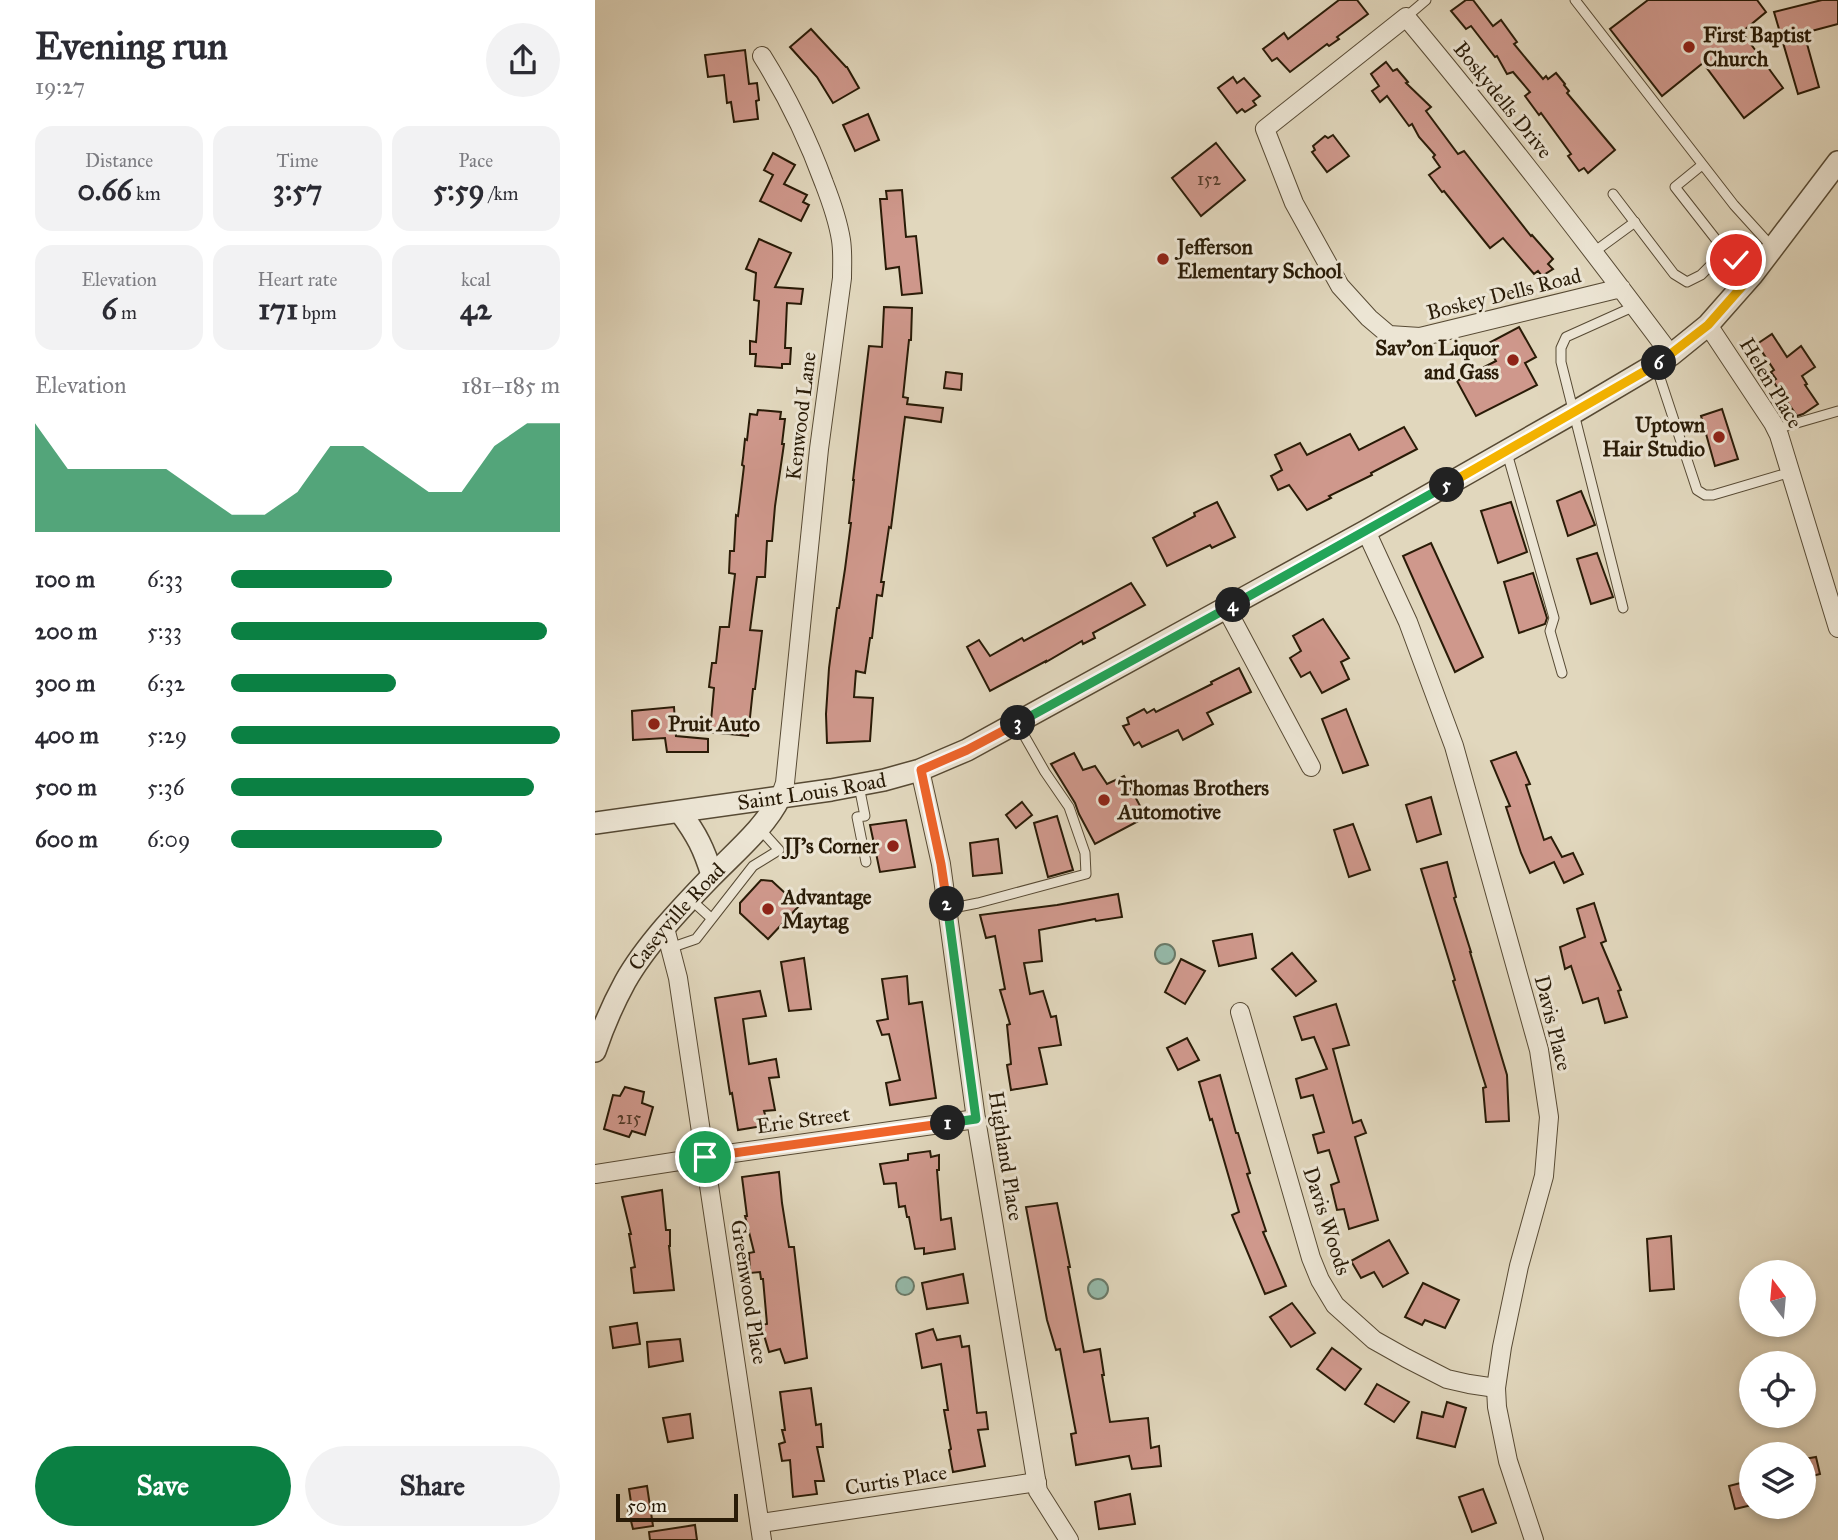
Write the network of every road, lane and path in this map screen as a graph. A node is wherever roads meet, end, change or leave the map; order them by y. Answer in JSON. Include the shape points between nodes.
{"nodes":[{"id":1,"x":1426,"y":0,"type":"edge"},
{"id":2,"x":1575,"y":0,"type":"edge"},
{"id":3,"x":1406,"y":17,"type":"junction"},
{"id":4,"x":762,"y":56,"type":"dead end"},
{"id":5,"x":1838,"y":162,"type":"edge"},
{"id":6,"x":1702,"y":165,"type":"junction"},
{"id":7,"x":1613,"y":194,"type":"dead end"},
{"id":8,"x":1635,"y":222,"type":"junction"},
{"id":9,"x":1773,"y":248,"type":"junction"},
{"id":10,"x":1725,"y":251,"type":"junction"},
{"id":11,"x":1594,"y":252,"type":"junction"},
{"id":12,"x":1753,"y":274,"type":"junction"},
{"id":13,"x":1621,"y":288,"type":"junction"},
{"id":14,"x":1635,"y":306,"type":"junction"},
{"id":15,"x":1708,"y":325,"type":"junction"},
{"id":16,"x":1664,"y":360,"type":"junction"},
{"id":17,"x":1838,"y":411,"type":"edge"},
{"id":18,"x":1573,"y":413,"type":"junction"},
{"id":19,"x":1776,"y":429,"type":"junction"},
{"id":20,"x":1506,"y":451,"type":"junction"},
{"id":21,"x":1791,"y":472,"type":"junction"},
{"id":22,"x":1366,"y":531,"type":"junction"},
{"id":23,"x":1226,"y":608,"type":"junction"},
{"id":24,"x":1623,"y":608,"type":"dead end"},
{"id":25,"x":1838,"y":628,"type":"edge"},
{"id":26,"x":1562,"y":673,"type":"dead end"},
{"id":27,"x":1017,"y":723,"type":"junction"},
{"id":28,"x":1311,"y":767,"type":"dead end"},
{"id":29,"x":921,"y":770,"type":"junction"},
{"id":30,"x":859,"y":785,"type":"junction"},
{"id":31,"x":780,"y":797,"type":"junction"},
{"id":32,"x":680,"y":812,"type":"junction"},
{"id":33,"x":595,"y":823,"type":"edge"},
{"id":34,"x":759,"y":827,"type":"junction"},
{"id":35,"x":866,"y":862,"type":"dead end"},
{"id":36,"x":712,"y":875,"type":"junction"},
{"id":37,"x":691,"y":900,"type":"junction"},
{"id":38,"x":948,"y":909,"type":"junction"},
{"id":39,"x":711,"y":918,"type":"junction"},
{"id":40,"x":668,"y":938,"type":"junction"},
{"id":41,"x":1240,"y":1012,"type":"dead end"},
{"id":42,"x":595,"y":1051,"type":"edge"},
{"id":43,"x":976,"y":1119,"type":"junction"},
{"id":44,"x":705,"y":1157,"type":"junction"},
{"id":45,"x":595,"y":1174,"type":"edge"},
{"id":46,"x":1496,"y":1388,"type":"junction"},
{"id":47,"x":1037,"y":1482,"type":"junction"},
{"id":48,"x":761,"y":1532,"type":"edge"},
{"id":49,"x":1069,"y":1540,"type":"edge"},
{"id":50,"x":1534,"y":1540,"type":"edge"}],
"edges":[{"from":1,"to":3,"type":"lane"},
{"from":2,"to":6,"type":"lane"},
{"from":3,"to":11,"type":"street","name":"Boskydells Drive"},
{"from":3,"to":13,"type":"street","name":"Boskey Dells Road","via":[[1265,129],[1294,203],[1340,286],[1389,335],[1420,337]]},
{"from":4,"to":31,"type":"street","name":"Kenwood Lane","via":[[814,155],[843,255]]},
{"from":5,"to":9,"type":"street","name":"Saint Louis Road"},
{"from":6,"to":9,"type":"lane"},
{"from":6,"to":10,"type":"lane","via":[[1675,187]]},
{"from":7,"to":8,"type":"lane"},
{"from":8,"to":10,"type":"lane","via":[[1675,274],[1687,282]]},
{"from":8,"to":11,"type":"lane"},
{"from":9,"to":12,"type":"street","name":"Saint Louis Road"},
{"from":10,"to":12,"type":"lane"},
{"from":11,"to":13,"type":"street","name":"Boskydells Drive"},
{"from":12,"to":15,"type":"street","name":"Saint Louis Road"},
{"from":13,"to":14,"type":"street","name":"Boskydells Drive"},
{"from":14,"to":16,"type":"street","name":"Boskydells Drive"},
{"from":14,"to":18,"type":"lane","via":[[1566,337],[1561,362]]},
{"from":15,"to":16,"type":"street","name":"Saint Louis Road"},
{"from":15,"to":19,"type":"street","name":"Helen Place"},
{"from":16,"to":18,"type":"street","name":"Saint Louis Road"},
{"from":16,"to":21,"type":"lane","via":[[1697,490],[1713,495]]},
{"from":17,"to":19,"type":"lane"},
{"from":18,"to":20,"type":"street","name":"Saint Louis Road"},
{"from":18,"to":24,"type":"lane"},
{"from":19,"to":21,"type":"street","name":"Helen Place"},
{"from":20,"to":22,"type":"street","name":"Saint Louis Road"},
{"from":20,"to":26,"type":"lane","via":[[1554,618],[1551,631]]},
{"from":21,"to":25,"type":"street","name":"Helen Place"},
{"from":22,"to":23,"type":"street","name":"Saint Louis Road"},
{"from":22,"to":46,"type":"street","name":"Davis Place","via":[[1408,622],[1454,746],[1539,1050],[1549,1116],[1544,1176],[1519,1266]]},
{"from":23,"to":27,"type":"street","name":"Saint Louis Road"},
{"from":23,"to":28,"type":"street"},
{"from":27,"to":29,"type":"street","name":"Saint Louis Road"},
{"from":27,"to":38,"type":"lane","via":[[1069,807],[1085,853],[1086,874]]},
{"from":29,"to":30,"type":"street","name":"Saint Louis Road"},
{"from":29,"to":38,"type":"street","name":"Highland Place"},
{"from":30,"to":31,"type":"street","name":"Saint Louis Road"},
{"from":30,"to":35,"type":"lane","via":[[865,816],[857,817]]},
{"from":31,"to":32,"type":"street","name":"Saint Louis Road"},
{"from":31,"to":34,"type":"street","name":"Caseyville Road"},
{"from":32,"to":33,"type":"street","name":"Saint Louis Road"},
{"from":32,"to":36,"type":"street","via":[[697,834]]},
{"from":34,"to":36,"type":"street","name":"Caseyville Road"},
{"from":34,"to":39,"type":"lane","via":[[779,850],[754,866]]},
{"from":36,"to":37,"type":"street","name":"Caseyville Road"},
{"from":37,"to":39,"type":"lane"},
{"from":37,"to":40,"type":"street","name":"Caseyville Road"},
{"from":38,"to":43,"type":"street","name":"Highland Place"},
{"from":39,"to":40,"type":"lane","via":[[696,939]]},
{"from":40,"to":42,"type":"street","name":"Caseyville Road","via":[[626,981]]},
{"from":40,"to":44,"type":"street","name":"Greenwood Place"},
{"from":41,"to":46,"type":"street","name":"Davis Woods","via":[[1311,1258],[1335,1305],[1374,1340],[1428,1370]]},
{"from":43,"to":44,"type":"street","name":"Erie Street"},
{"from":43,"to":47,"type":"street","name":"Highland Place"},
{"from":44,"to":45,"type":"street","name":"Erie Street"},
{"from":44,"to":48,"type":"street","name":"Greenwood Place"},
{"from":46,"to":50,"type":"street","name":"Davis Place","via":[[1508,1461]]},
{"from":47,"to":48,"type":"street","name":"Curtis Place"},
{"from":47,"to":49,"type":"street","name":"Highland Place"}]}
